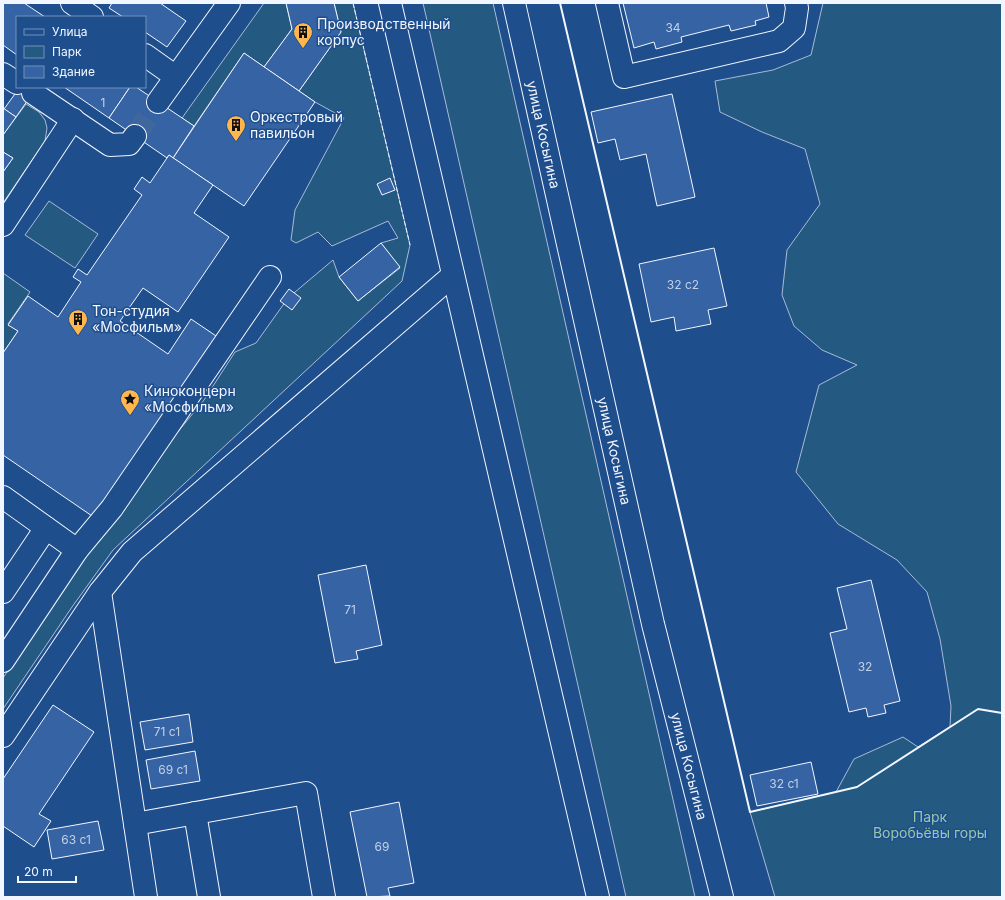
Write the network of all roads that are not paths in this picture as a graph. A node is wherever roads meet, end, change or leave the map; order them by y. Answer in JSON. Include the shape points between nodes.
{"nodes":[{"id":1,"x":72,"y":3,"type":"edge"},
{"id":2,"x":228,"y":3,"type":"edge"},
{"id":3,"x":390,"y":3,"type":"edge"},
{"id":4,"x":514,"y":3,"type":"edge"},
{"id":5,"x":607,"y":3,"type":"edge"},
{"id":6,"x":796,"y":3,"type":"edge"},
{"id":7,"x":91,"y":16,"type":"edge"},
{"id":8,"x":146,"y":56,"type":"edge"},
{"id":9,"x":3,"y":74,"type":"edge"},
{"id":10,"x":176,"y":77,"type":"junction"},
{"id":11,"x":16,"y":82,"type":"edge"},
{"id":12,"x":25,"y":88,"type":"edge"},
{"id":13,"x":158,"y":102,"type":"tunnel mouth"},
{"id":14,"x":73,"y":119,"type":"junction"},
{"id":15,"x":135,"y":136,"type":"tunnel mouth"},
{"id":16,"x":3,"y":225,"type":"edge"},
{"id":17,"x":453,"y":275,"type":"junction"},
{"id":18,"x":270,"y":277,"type":"dead end"},
{"id":19,"x":3,"y":497,"type":"edge"},
{"id":20,"x":46,"y":528,"type":"junction"},
{"id":21,"x":77,"y":550,"type":"junction"},
{"id":22,"x":3,"y":592,"type":"edge"},
{"id":23,"x":100,"y":592,"type":"junction"},
{"id":24,"x":3,"y":661,"type":"edge"},
{"id":25,"x":3,"y":736,"type":"edge"},
{"id":26,"x":195,"y":813,"type":"junction"},
{"id":27,"x":135,"y":824,"type":"junction"},
{"id":28,"x":146,"y":897,"type":"edge"},
{"id":29,"x":209,"y":897,"type":"edge"},
{"id":30,"x":324,"y":897,"type":"edge"},
{"id":31,"x":598,"y":897,"type":"edge"},
{"id":32,"x":722,"y":897,"type":"edge"}],
"edges":[{"from":1,"to":7,"type":"main road"},
{"from":2,"to":10,"type":"main road"},
{"from":3,"to":17,"type":"main road"},
{"from":4,"to":32,"type":"main road","name":"улица Косыгина","via":[[653,624]]},
{"from":5,"to":6,"type":"main road","via":[[624,76],[779,41],[794,28]]},
{"from":8,"to":10,"type":"main road"},
{"from":9,"to":11,"type":"main road"},
{"from":10,"to":13,"type":"main road"},
{"from":12,"to":14,"type":"main road"},
{"from":14,"to":15,"type":"main road","via":[[110,144],[129,144]]},
{"from":14,"to":16,"type":"main road"},
{"from":17,"to":23,"type":"main road","via":[[132,552]]},
{"from":17,"to":31,"type":"main road"},
{"from":18,"to":21,"type":"main road","via":[[112,508]]},
{"from":19,"to":20,"type":"main road"},
{"from":20,"to":21,"type":"main road"},
{"from":20,"to":22,"type":"main road"},
{"from":21,"to":24,"type":"main road"},
{"from":23,"to":25,"type":"main road"},
{"from":23,"to":27,"type":"main road"},
{"from":26,"to":27,"type":"main road"},
{"from":26,"to":29,"type":"main road"},
{"from":26,"to":30,"type":"main road","via":[[306,793]]},
{"from":27,"to":28,"type":"main road"}]}
